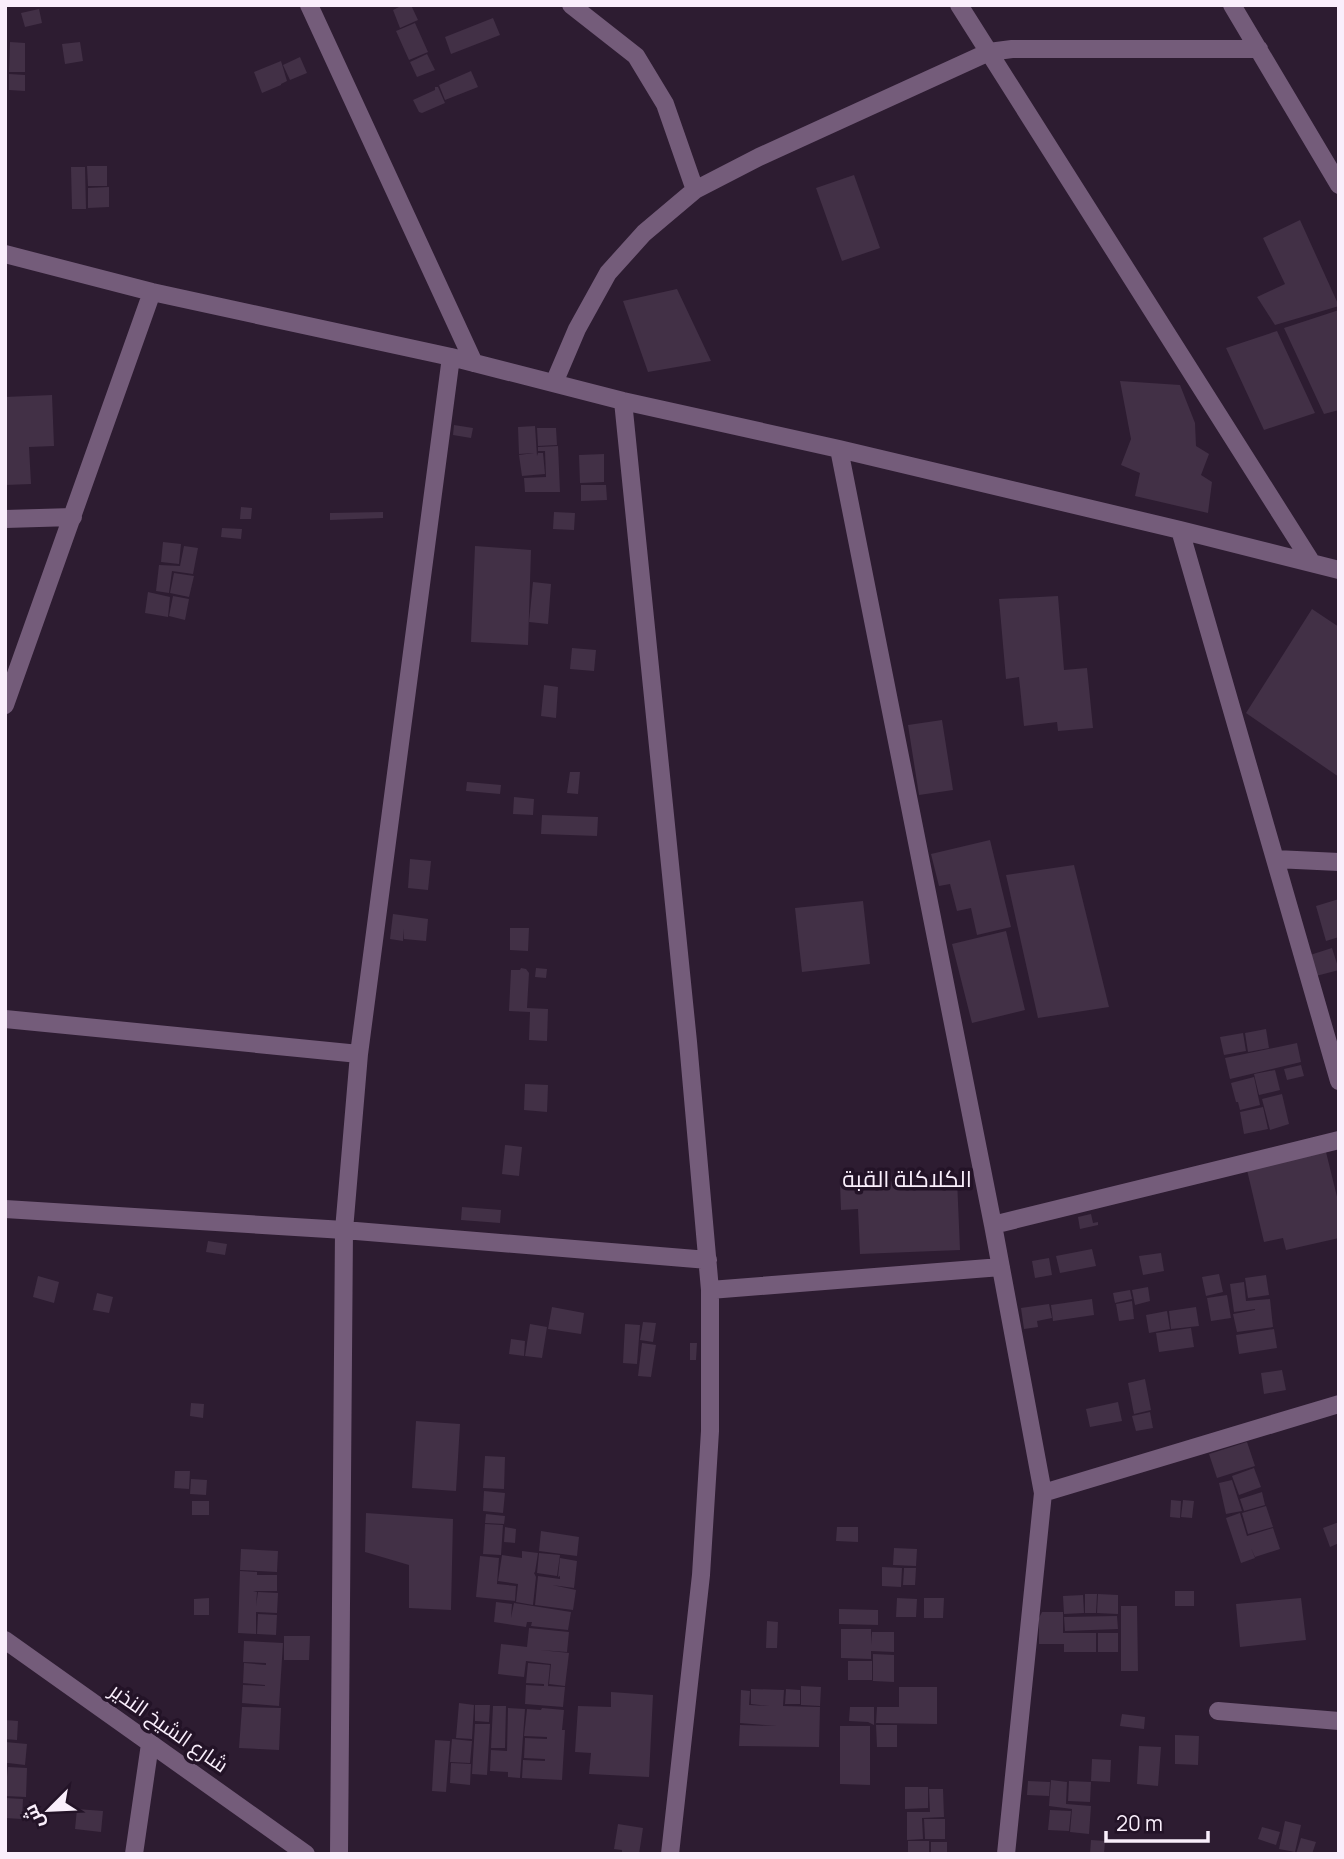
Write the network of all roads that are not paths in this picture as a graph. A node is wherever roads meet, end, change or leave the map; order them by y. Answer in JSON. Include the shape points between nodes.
{"nodes":[{"id":1,"x":309,"y":5,"type":"edge"},
{"id":2,"x":571,"y":5,"type":"edge"},
{"id":3,"x":959,"y":5,"type":"edge"},
{"id":4,"x":1232,"y":5,"type":"edge"},
{"id":5,"x":1259,"y":49,"type":"junction"},
{"id":6,"x":989,"y":52,"type":"junction"},
{"id":7,"x":1339,"y":185,"type":"edge"},
{"id":8,"x":695,"y":190,"type":"junction"},
{"id":9,"x":5,"y":254,"type":"edge"},
{"id":10,"x":152,"y":292,"type":"junction"},
{"id":11,"x":451,"y":357,"type":"junction"},
{"id":12,"x":474,"y":363,"type":"junction"},
{"id":13,"x":554,"y":383,"type":"junction"},
{"id":14,"x":623,"y":401,"type":"junction"},
{"id":15,"x":839,"y":449,"type":"junction"},
{"id":16,"x":73,"y":517,"type":"junction"},
{"id":17,"x":5,"y":519,"type":"edge"},
{"id":18,"x":1180,"y":530,"type":"junction"},
{"id":19,"x":1312,"y":563,"type":"junction"},
{"id":20,"x":1339,"y":570,"type":"edge"},
{"id":21,"x":5,"y":705,"type":"edge"},
{"id":22,"x":1275,"y":859,"type":"junction"},
{"id":23,"x":1339,"y":862,"type":"edge"},
{"id":24,"x":5,"y":1019,"type":"edge"},
{"id":25,"x":359,"y":1054,"type":"junction"},
{"id":26,"x":1339,"y":1081,"type":"edge"},
{"id":27,"x":1339,"y":1140,"type":"edge"},
{"id":28,"x":5,"y":1209,"type":"edge"},
{"id":29,"x":993,"y":1225,"type":"junction"},
{"id":30,"x":344,"y":1230,"type":"junction"},
{"id":31,"x":708,"y":1260,"type":"junction"},
{"id":32,"x":1001,"y":1266,"type":"junction"},
{"id":33,"x":710,"y":1290,"type":"junction"},
{"id":34,"x":1339,"y":1404,"type":"edge"},
{"id":35,"x":1043,"y":1493,"type":"junction"},
{"id":36,"x":5,"y":1640,"type":"edge"},
{"id":37,"x":1218,"y":1711,"type":"dead end"},
{"id":38,"x":1339,"y":1721,"type":"edge"},
{"id":39,"x":150,"y":1744,"type":"junction"},
{"id":40,"x":134,"y":1854,"type":"edge"},
{"id":41,"x":306,"y":1854,"type":"edge"},
{"id":42,"x":339,"y":1854,"type":"edge"},
{"id":43,"x":670,"y":1854,"type":"edge"},
{"id":44,"x":1006,"y":1854,"type":"edge"}],
"edges":[{"from":1,"to":12,"type":"street"},
{"from":2,"to":8,"type":"street","via":[[636,56],[664,104]]},
{"from":3,"to":6,"type":"street"},
{"from":4,"to":5,"type":"street"},
{"from":5,"to":6,"type":"street"},
{"from":5,"to":7,"type":"street"},
{"from":6,"to":8,"type":"street"},
{"from":6,"to":19,"type":"street"},
{"from":8,"to":13,"type":"street","via":[[644,233],[608,273]]},
{"from":9,"to":10,"type":"street"},
{"from":10,"to":11,"type":"street"},
{"from":10,"to":16,"type":"street"},
{"from":11,"to":12,"type":"street"},
{"from":11,"to":25,"type":"street"},
{"from":12,"to":13,"type":"street"},
{"from":13,"to":14,"type":"street"},
{"from":14,"to":15,"type":"street"},
{"from":14,"to":31,"type":"street"},
{"from":15,"to":18,"type":"street"},
{"from":15,"to":29,"type":"street"},
{"from":16,"to":17,"type":"street"},
{"from":16,"to":21,"type":"street"},
{"from":18,"to":19,"type":"street"},
{"from":18,"to":22,"type":"street"},
{"from":19,"to":20,"type":"street"},
{"from":22,"to":23,"type":"street"},
{"from":22,"to":26,"type":"street"},
{"from":24,"to":25,"type":"street"},
{"from":25,"to":30,"type":"street"},
{"from":27,"to":29,"type":"street"},
{"from":28,"to":30,"type":"street"},
{"from":29,"to":32,"type":"street"},
{"from":30,"to":31,"type":"street"},
{"from":30,"to":42,"type":"street"},
{"from":31,"to":33,"type":"street"},
{"from":32,"to":33,"type":"street"},
{"from":32,"to":35,"type":"street"},
{"from":33,"to":43,"type":"street","via":[[710,1431],[701,1574]]},
{"from":34,"to":35,"type":"street"},
{"from":35,"to":44,"type":"street"},
{"from":36,"to":39,"type":"street","name":"شارع الشيخ النذير"},
{"from":37,"to":38,"type":"street"},
{"from":39,"to":40,"type":"street"},
{"from":39,"to":41,"type":"street","name":"شارع الشيخ النذير"}]}
